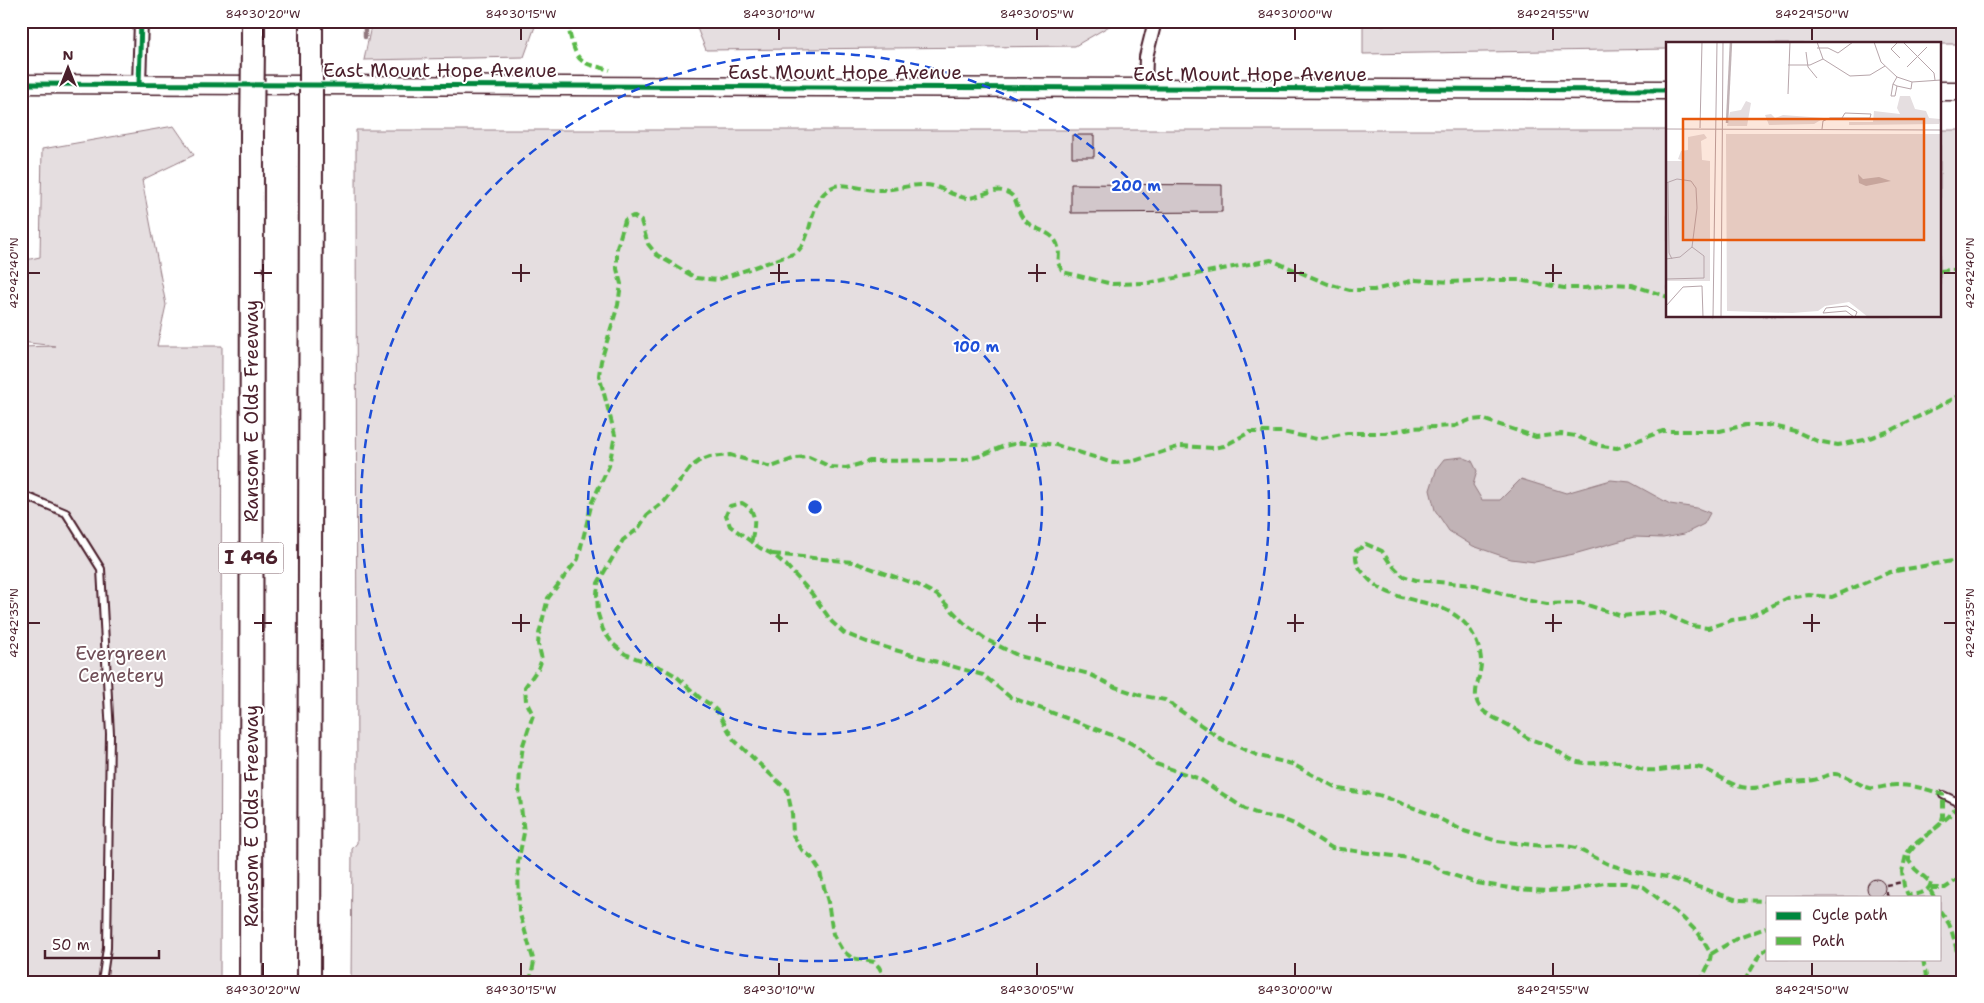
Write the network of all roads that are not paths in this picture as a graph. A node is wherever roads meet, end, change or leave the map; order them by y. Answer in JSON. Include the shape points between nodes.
{"nodes":[{"id":1,"x":141,"y":21,"type":"edge"},
{"id":2,"x":253,"y":21,"type":"edge"},
{"id":3,"x":311,"y":21,"type":"edge"},
{"id":4,"x":1155,"y":21,"type":"edge"},
{"id":5,"x":21,"y":84,"type":"edge"},
{"id":6,"x":139,"y":84,"type":"junction"},
{"id":7,"x":1145,"y":88,"type":"junction"},
{"id":8,"x":1666,"y":90,"type":"edge"},
{"id":9,"x":1942,"y":91,"type":"edge"},
{"id":10,"x":1963,"y":91,"type":"edge"},
{"id":11,"x":21,"y":494,"type":"edge"},
{"id":12,"x":1944,"y":795,"type":"dead end"},
{"id":13,"x":1960,"y":803,"type":"dead end"},
{"id":14,"x":102,"y":982,"type":"edge"},
{"id":15,"x":250,"y":982,"type":"edge"},
{"id":16,"x":309,"y":982,"type":"edge"}],
"edges":[{"from":1,"to":6,"type":"street"},
{"from":2,"to":15,"type":"highway","name":"Ransom E Olds Freeway","number":"I 496","bridge":true},
{"from":3,"to":16,"type":"highway","number":"I 496","bridge":true},
{"from":4,"to":7,"type":"street","via":[[1146,57]]},
{"from":5,"to":6,"type":"street","name":"East Mount Hope Avenue"},
{"from":6,"to":7,"type":"street","name":"East Mount Hope Avenue"},
{"from":7,"to":8,"type":"street","name":"East Mount Hope Avenue"},
{"from":9,"to":10,"type":"street"},
{"from":11,"to":14,"type":"lane","via":[[66,513],[101,569],[110,734],[107,948]]},
{"from":12,"to":13,"type":"lane"}]}
